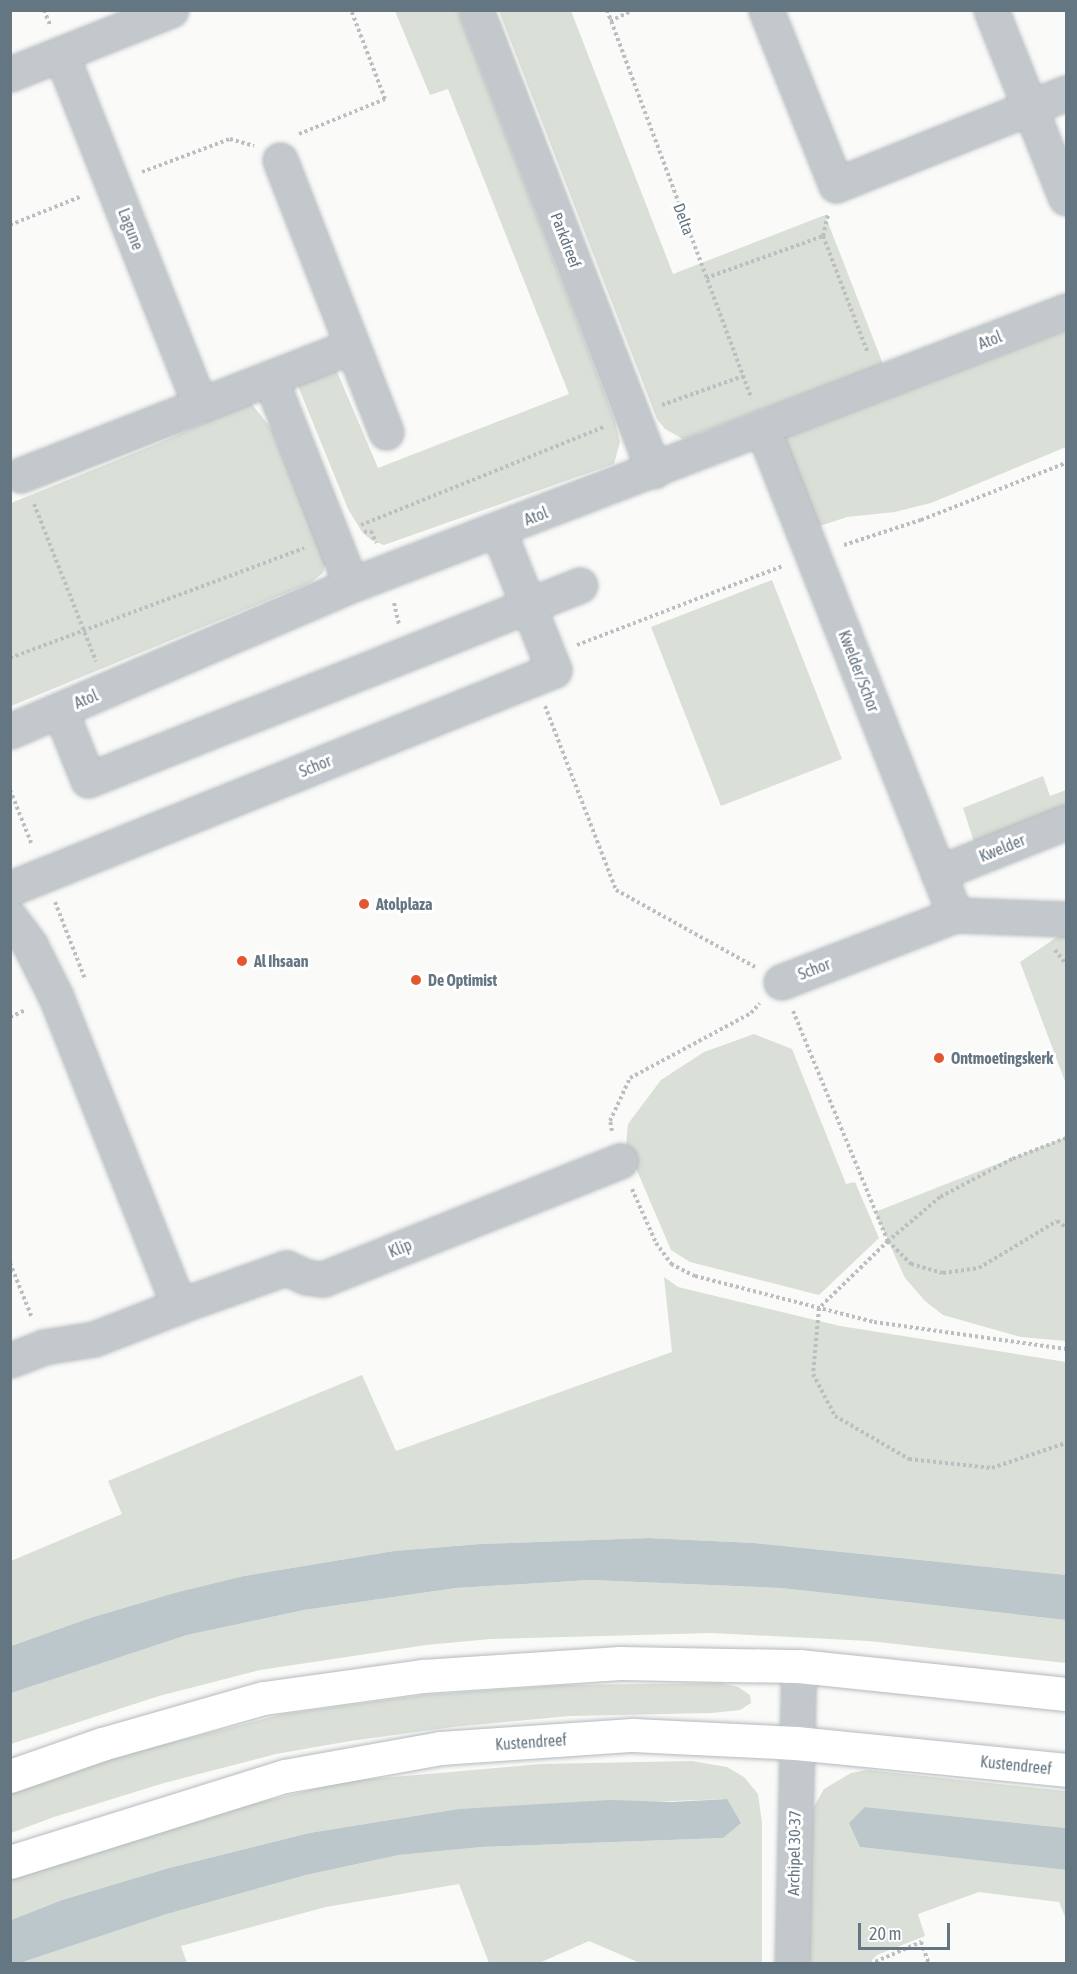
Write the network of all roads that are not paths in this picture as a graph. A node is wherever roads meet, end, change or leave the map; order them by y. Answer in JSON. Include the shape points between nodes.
{"nodes":[{"id":1,"x":171,"y":10,"type":"edge"},
{"id":2,"x":476,"y":10,"type":"edge"},
{"id":3,"x":766,"y":10,"type":"edge"},
{"id":4,"x":991,"y":10,"type":"edge"},
{"id":5,"x":61,"y":54,"type":"junction"},
{"id":6,"x":10,"y":74,"type":"edge"},
{"id":7,"x":1066,"y":93,"type":"edge"},
{"id":8,"x":1030,"y":107,"type":"junction"},
{"id":9,"x":288,"y":148,"type":"road end"},
{"id":10,"x":1066,"y":198,"type":"edge"},
{"id":11,"x":1066,"y":311,"type":"edge"},
{"id":12,"x":352,"y":346,"type":"junction"},
{"id":13,"x":270,"y":378,"type":"junction"},
{"id":14,"x":200,"y":405,"type":"junction"},
{"id":15,"x":762,"y":427,"type":"junction"},
{"id":16,"x":386,"y":432,"type":"dead end"},
{"id":17,"x":654,"y":471,"type":"junction"},
{"id":18,"x":21,"y":475,"type":"road end"},
{"id":19,"x":498,"y":530,"type":"junction"},
{"id":20,"x":351,"y":585,"type":"junction"},
{"id":21,"x":580,"y":585,"type":"dead end"},
{"id":22,"x":528,"y":606,"type":"junction"},
{"id":23,"x":60,"y":710,"type":"junction"},
{"id":24,"x":10,"y":731,"type":"edge"},
{"id":25,"x":1066,"y":822,"type":"edge"},
{"id":26,"x":938,"y":873,"type":"junction"},
{"id":27,"x":11,"y":900,"type":"edge"},
{"id":28,"x":955,"y":915,"type":"junction"},
{"id":29,"x":1066,"y":919,"type":"edge"},
{"id":30,"x":781,"y":982,"type":"road end"},
{"id":31,"x":620,"y":1161,"type":"road end"},
{"id":32,"x":179,"y":1306,"type":"junction"},
{"id":33,"x":10,"y":1360,"type":"edge"},
{"id":34,"x":799,"y":1666,"type":"junction"},
{"id":35,"x":1066,"y":1694,"type":"edge"},
{"id":36,"x":796,"y":1743,"type":"junction"},
{"id":37,"x":1066,"y":1770,"type":"edge"},
{"id":38,"x":10,"y":1776,"type":"edge"},
{"id":39,"x":10,"y":1862,"type":"edge"},
{"id":40,"x":792,"y":1964,"type":"edge"}],
"edges":[{"from":1,"to":5,"type":"street"},
{"from":2,"to":17,"type":"street","name":"Parkdreef"},
{"from":3,"to":8,"type":"street","via":[[836,185]]},
{"from":4,"to":8,"type":"street"},
{"from":5,"to":6,"type":"street"},
{"from":5,"to":14,"type":"street","name":"Lagune"},
{"from":7,"to":8,"type":"street"},
{"from":8,"to":10,"type":"street"},
{"from":9,"to":12,"type":"street"},
{"from":11,"to":15,"type":"street","name":"Atol"},
{"from":12,"to":13,"type":"street"},
{"from":12,"to":16,"type":"street"},
{"from":13,"to":14,"type":"street"},
{"from":13,"to":20,"type":"street"},
{"from":14,"to":18,"type":"street"},
{"from":15,"to":17,"type":"street","name":"Atol"},
{"from":15,"to":26,"type":"street","name":"Kwelder/Schor"},
{"from":17,"to":19,"type":"street","name":"Atol"},
{"from":19,"to":20,"type":"street","name":"Atol"},
{"from":19,"to":22,"type":"street","name":"Schor"},
{"from":20,"to":23,"type":"street","name":"Atol"},
{"from":21,"to":22,"type":"street"},
{"from":22,"to":23,"type":"street","via":[[88,780]]},
{"from":22,"to":27,"type":"street","name":"Schor","via":[[554,670]]},
{"from":23,"to":24,"type":"street","name":"Atol"},
{"from":25,"to":26,"type":"street","name":"Kwelder"},
{"from":26,"to":28,"type":"street","name":"Kwelder/Schor"},
{"from":27,"to":32,"type":"street","via":[[56,998]]},
{"from":28,"to":29,"type":"street","name":"Schor"},
{"from":28,"to":30,"type":"street","name":"Schor"},
{"from":31,"to":32,"type":"street","name":"Klip","via":[[323,1279],[286,1268]]},
{"from":32,"to":33,"type":"street","name":"Klip","via":[[94,1339],[44,1347]]},
{"from":34,"to":35,"type":"main road"},
{"from":34,"to":36,"type":"street","name":"Archipel 30-37"},
{"from":34,"to":38,"type":"main road","via":[[620,1663],[423,1676],[264,1698],[112,1741]]},
{"from":36,"to":37,"type":"main road","name":"Kustendreef"},
{"from":36,"to":39,"type":"main road","name":"Kustendreef","via":[[633,1735],[440,1748],[285,1776]]},
{"from":36,"to":40,"type":"street","name":"Archipel 30-37"}]}
